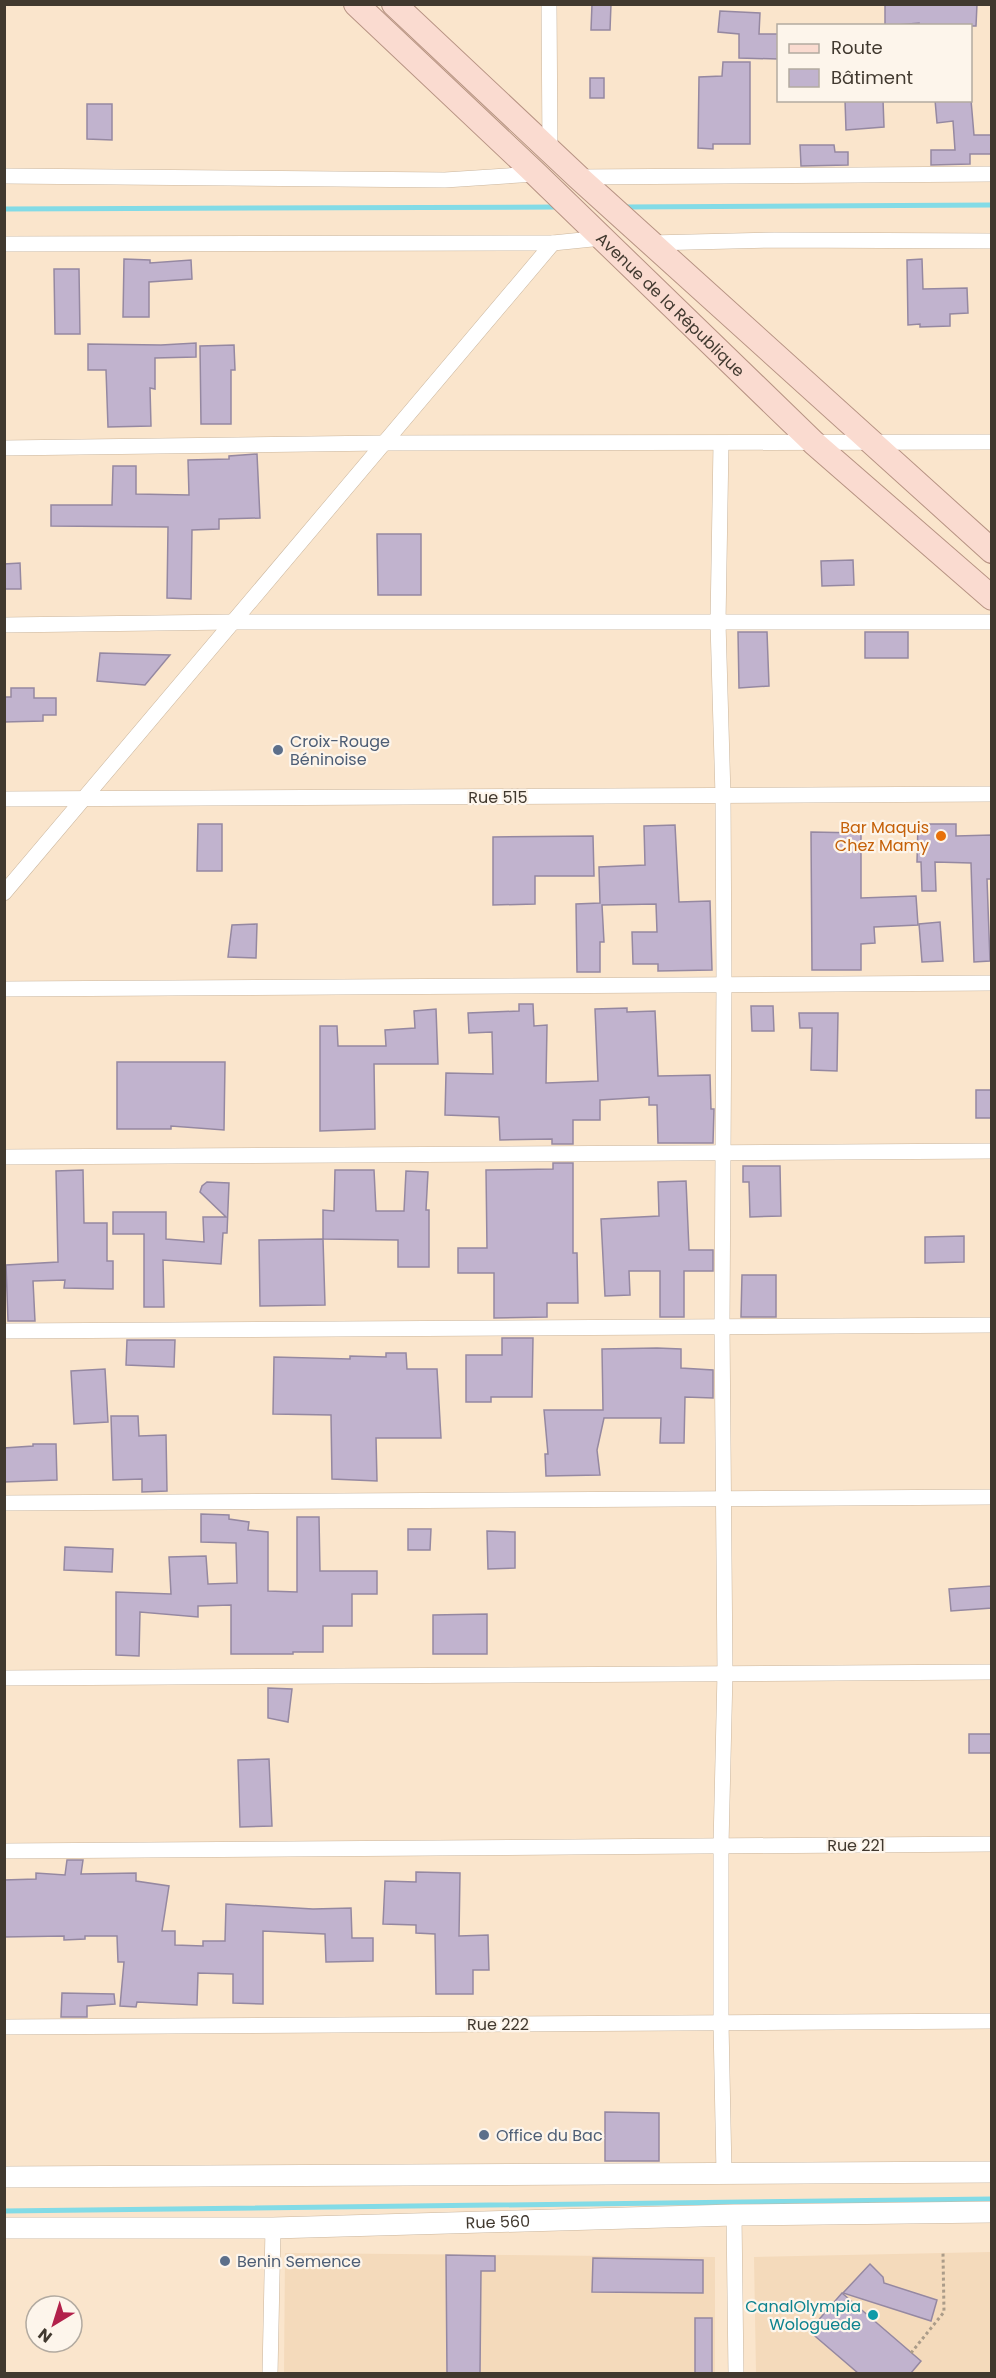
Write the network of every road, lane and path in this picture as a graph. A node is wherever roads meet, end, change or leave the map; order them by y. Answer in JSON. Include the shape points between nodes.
{"nodes":[{"id":1,"x":356,"y":4,"type":"edge"},
{"id":2,"x":394,"y":4,"type":"edge"},
{"id":3,"x":549,"y":4,"type":"edge"},
{"id":4,"x":549,"y":149,"type":"junction"},
{"id":5,"x":537,"y":174,"type":"junction"},
{"id":6,"x":992,"y":174,"type":"edge"},
{"id":7,"x":4,"y":176,"type":"edge"},
{"id":8,"x":578,"y":177,"type":"junction"},
{"id":9,"x":602,"y":238,"type":"junction"},
{"id":10,"x":992,"y":241,"type":"edge"},
{"id":11,"x":553,"y":243,"type":"junction"},
{"id":12,"x":650,"y":243,"type":"junction"},
{"id":13,"x":4,"y":244,"type":"edge"},
{"id":14,"x":992,"y":442,"type":"edge"},
{"id":15,"x":384,"y":443,"type":"junction"},
{"id":16,"x":814,"y":443,"type":"junction"},
{"id":17,"x":873,"y":443,"type":"junction"},
{"id":18,"x":721,"y":444,"type":"junction"},
{"id":19,"x":4,"y":448,"type":"edge"},
{"id":20,"x":992,"y":551,"type":"edge"},
{"id":21,"x":992,"y":598,"type":"edge"},
{"id":22,"x":233,"y":622,"type":"junction"},
{"id":23,"x":992,"y":622,"type":"edge"},
{"id":24,"x":718,"y":623,"type":"junction"},
{"id":25,"x":4,"y":624,"type":"edge"},
{"id":26,"x":992,"y":794,"type":"edge"},
{"id":27,"x":723,"y":796,"type":"junction"},
{"id":28,"x":85,"y":798,"type":"junction"},
{"id":29,"x":4,"y":800,"type":"edge"},
{"id":30,"x":4,"y":893,"type":"edge"},
{"id":31,"x":992,"y":983,"type":"edge"},
{"id":32,"x":724,"y":984,"type":"junction"},
{"id":33,"x":4,"y":988,"type":"edge"},
{"id":34,"x":992,"y":1151,"type":"edge"},
{"id":35,"x":724,"y":1152,"type":"junction"},
{"id":36,"x":4,"y":1157,"type":"edge"},
{"id":37,"x":722,"y":1325,"type":"junction"},
{"id":38,"x":992,"y":1325,"type":"edge"},
{"id":39,"x":4,"y":1331,"type":"edge"},
{"id":40,"x":992,"y":1497,"type":"edge"},
{"id":41,"x":722,"y":1499,"type":"junction"},
{"id":42,"x":4,"y":1503,"type":"edge"},
{"id":43,"x":992,"y":1672,"type":"edge"},
{"id":44,"x":725,"y":1673,"type":"junction"},
{"id":45,"x":4,"y":1677,"type":"edge"},
{"id":46,"x":992,"y":1844,"type":"edge"},
{"id":47,"x":721,"y":1845,"type":"junction"},
{"id":48,"x":4,"y":1851,"type":"edge"},
{"id":49,"x":992,"y":2021,"type":"edge"},
{"id":50,"x":721,"y":2023,"type":"junction"},
{"id":51,"x":4,"y":2027,"type":"edge"},
{"id":52,"x":992,"y":2172,"type":"edge"},
{"id":53,"x":724,"y":2173,"type":"junction"},
{"id":54,"x":4,"y":2177,"type":"edge"},
{"id":55,"x":992,"y":2212,"type":"edge"},
{"id":56,"x":734,"y":2215,"type":"junction"},
{"id":57,"x":4,"y":2228,"type":"edge"},
{"id":58,"x":273,"y":2228,"type":"junction"},
{"id":59,"x":943,"y":2253,"type":"dead end"},
{"id":60,"x":911,"y":2353,"type":"dead end"},
{"id":61,"x":270,"y":2373,"type":"edge"},
{"id":62,"x":736,"y":2373,"type":"edge"}],
"edges":[{"from":1,"to":5,"type":"main road","name":"Avenue de la République"},
{"from":2,"to":4,"type":"main road","name":"Avenue de la République"},
{"from":3,"to":4,"type":"street"},
{"from":4,"to":8,"type":"main road","name":"Avenue de la République"},
{"from":5,"to":7,"type":"street","via":[[445,180]]},
{"from":5,"to":9,"type":"main road","name":"Avenue de la République"},
{"from":6,"to":8,"type":"street"},
{"from":8,"to":12,"type":"main road","name":"Avenue de la République"},
{"from":9,"to":11,"type":"street"},
{"from":9,"to":16,"type":"main road","name":"Avenue de la République"},
{"from":10,"to":12,"type":"street"},
{"from":11,"to":13,"type":"street"},
{"from":11,"to":15,"type":"street"},
{"from":12,"to":17,"type":"main road","name":"Avenue de la République"},
{"from":14,"to":17,"type":"street"},
{"from":15,"to":18,"type":"street"},
{"from":15,"to":19,"type":"street"},
{"from":15,"to":22,"type":"street"},
{"from":16,"to":17,"type":"street"},
{"from":16,"to":18,"type":"street"},
{"from":16,"to":21,"type":"main road","name":"Avenue de la République"},
{"from":17,"to":20,"type":"main road","name":"Avenue de la République"},
{"from":18,"to":24,"type":"street"},
{"from":22,"to":24,"type":"street"},
{"from":22,"to":25,"type":"street"},
{"from":22,"to":28,"type":"street"},
{"from":23,"to":24,"type":"street"},
{"from":24,"to":27,"type":"street"},
{"from":26,"to":27,"type":"street","name":"Rue 515"},
{"from":27,"to":28,"type":"street","name":"Rue 515"},
{"from":27,"to":32,"type":"street"},
{"from":28,"to":29,"type":"street","name":"Rue 515"},
{"from":28,"to":30,"type":"street"},
{"from":31,"to":32,"type":"street"},
{"from":32,"to":33,"type":"street"},
{"from":32,"to":35,"type":"street"},
{"from":34,"to":35,"type":"street"},
{"from":35,"to":36,"type":"street"},
{"from":35,"to":37,"type":"street"},
{"from":37,"to":38,"type":"street"},
{"from":37,"to":39,"type":"street"},
{"from":37,"to":41,"type":"street"},
{"from":40,"to":41,"type":"street"},
{"from":41,"to":42,"type":"street"},
{"from":41,"to":44,"type":"street"},
{"from":43,"to":44,"type":"street"},
{"from":44,"to":45,"type":"street"},
{"from":44,"to":47,"type":"street"},
{"from":46,"to":47,"type":"street","name":"Rue 221"},
{"from":47,"to":48,"type":"street","name":"Rue 221"},
{"from":47,"to":50,"type":"street"},
{"from":49,"to":50,"type":"street","name":"Rue 222"},
{"from":50,"to":51,"type":"street","name":"Rue 222"},
{"from":50,"to":53,"type":"street"},
{"from":52,"to":53,"type":"main road"},
{"from":53,"to":54,"type":"main road"},
{"from":55,"to":56,"type":"main road","name":"Rue 560"},
{"from":56,"to":58,"type":"main road","name":"Rue 560"},
{"from":56,"to":62,"type":"street"},
{"from":57,"to":58,"type":"main road","name":"Rue 560"},
{"from":58,"to":61,"type":"street"},
{"from":59,"to":60,"type":"path","via":[[944,2313]]}]}
